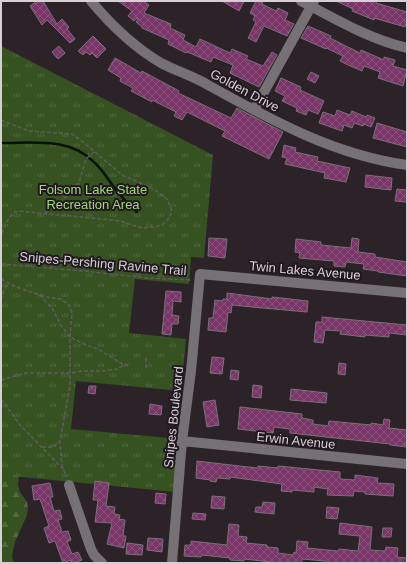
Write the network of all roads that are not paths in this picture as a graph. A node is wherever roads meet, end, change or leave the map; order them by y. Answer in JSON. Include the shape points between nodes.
{"nodes":[{"id":1,"x":91,"y":1,"type":"edge"},
{"id":2,"x":301,"y":1,"type":"edge"},
{"id":3,"x":312,"y":4,"type":"edge"},
{"id":4,"x":407,"y":48,"type":"edge"},
{"id":5,"x":254,"y":110,"type":"junction"},
{"id":6,"x":407,"y":165,"type":"edge"},
{"id":7,"x":200,"y":277,"type":"joint"},
{"id":8,"x":407,"y":293,"type":"edge"},
{"id":9,"x":182,"y":441,"type":"junction"},
{"id":10,"x":407,"y":464,"type":"edge"},
{"id":11,"x":70,"y":485,"type":"road end"},
{"id":12,"x":102,"y":563,"type":"edge"},
{"id":13,"x":172,"y":563,"type":"edge"}],
"edges":[{"from":1,"to":5,"type":"street","name":"Golden Drive","via":[[114,27],[140,49]]},
{"from":2,"to":3,"type":"street"},
{"from":3,"to":4,"type":"street","via":[[352,28]]},
{"from":3,"to":5,"type":"street"},
{"from":5,"to":6,"type":"street","name":"Golden Drive","via":[[297,132],[333,146]]},
{"from":7,"to":8,"type":"street","name":"Twin Lakes Avenue"},
{"from":7,"to":9,"type":"street","name":"Snipes Boulevard"},
{"from":9,"to":10,"type":"street","name":"Erwin Avenue"},
{"from":9,"to":13,"type":"street","name":"Snipes Boulevard"},
{"from":11,"to":12,"type":"street","via":[[91,549]]}]}
